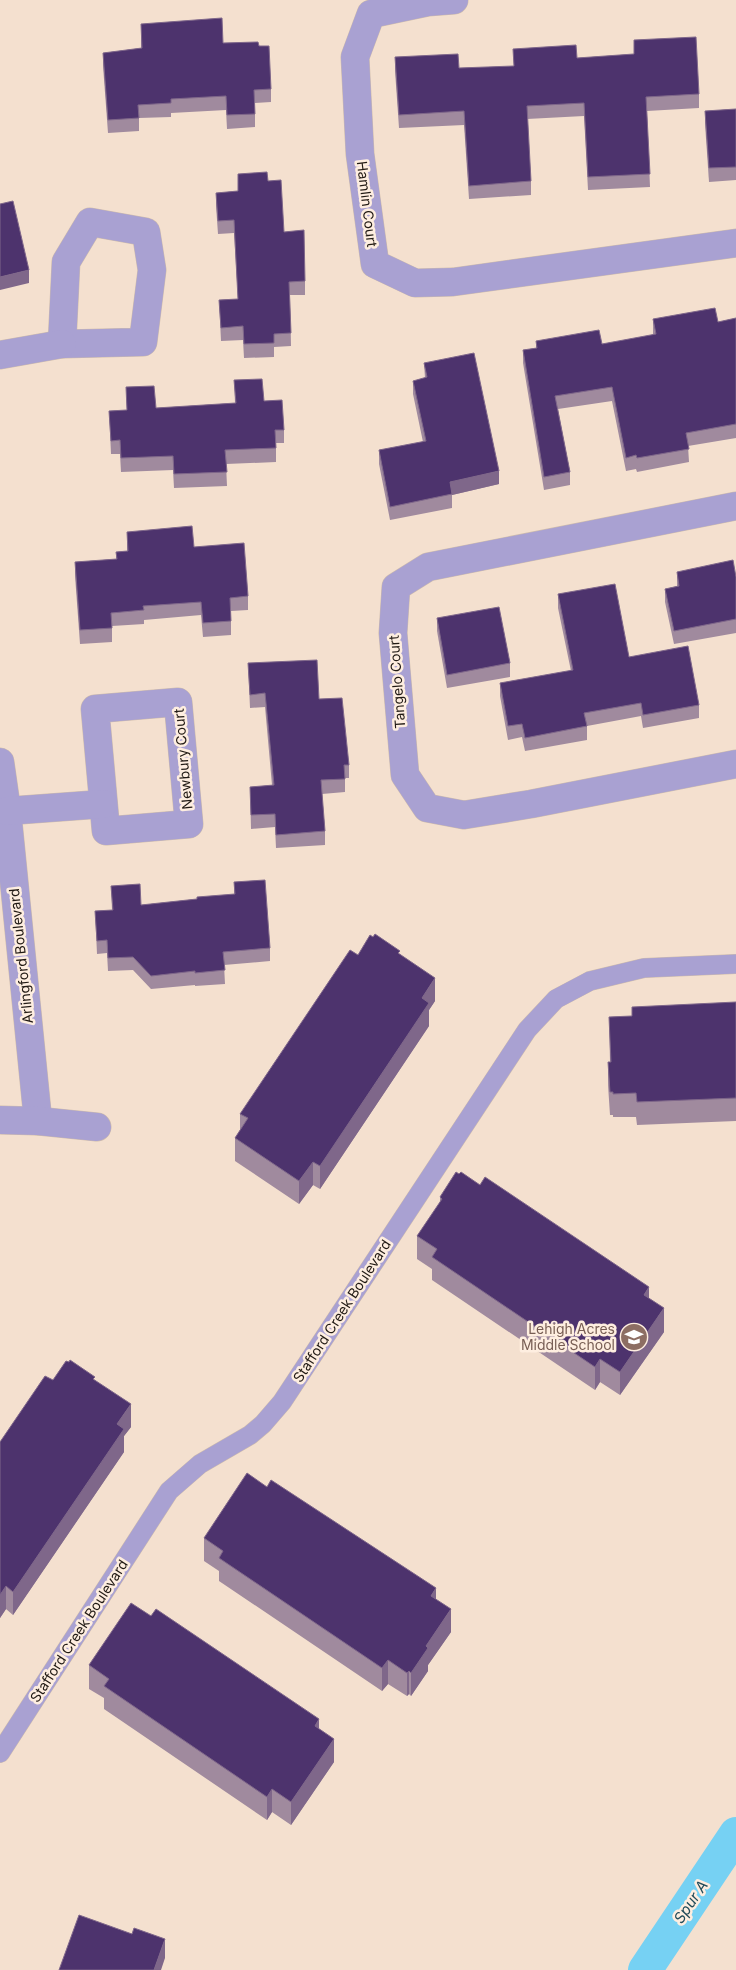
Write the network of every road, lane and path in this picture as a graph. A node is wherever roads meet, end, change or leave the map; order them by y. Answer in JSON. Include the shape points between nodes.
{"nodes":[{"id":1,"x":454,"y":0,"type":"edge"},
{"id":2,"x":736,"y":243,"type":"edge"},
{"id":3,"x":62,"y":344,"type":"junction"},
{"id":4,"x":0,"y":355,"type":"edge"},
{"id":5,"x":736,"y":506,"type":"edge"},
{"id":6,"x":0,"y":762,"type":"edge"},
{"id":7,"x":736,"y":764,"type":"edge"},
{"id":8,"x":103,"y":804,"type":"junction"},
{"id":9,"x":7,"y":811,"type":"junction"},
{"id":10,"x":736,"y":964,"type":"edge"},
{"id":11,"x":0,"y":1120,"type":"edge"},
{"id":12,"x":38,"y":1121,"type":"junction"},
{"id":13,"x":97,"y":1127,"type":"dead end"},
{"id":14,"x":0,"y":1753,"type":"edge"}],
"edges":[{"from":1,"to":2,"type":"street","name":"Hamlin Court","via":[[371,14],[355,57],[360,154],[374,264],[415,283],[453,282]]},
{"from":3,"to":3,"type":"street","via":[[143,342],[152,270],[146,232],[90,222],[66,262]]},
{"from":3,"to":4,"type":"street"},
{"from":5,"to":7,"type":"street","name":"Tangelo Court","via":[[428,567],[396,587],[393,633],[404,775],[427,808],[464,815]]},
{"from":6,"to":9,"type":"street","name":"Arlingford Boulevard"},
{"from":8,"to":8,"type":"street","name":"Newbury Court","via":[[95,709],[178,702],[189,824],[106,831]]},
{"from":8,"to":9,"type":"street"},
{"from":9,"to":12,"type":"street","name":"Arlingford Boulevard"},
{"from":10,"to":14,"type":"lane","name":"Stafford Creek Boulevard","via":[[644,968],[590,981],[556,999],[527,1030],[282,1402],[250,1435],[200,1464],[169,1492]]},
{"from":11,"to":12,"type":"street"},
{"from":12,"to":13,"type":"street"}]}
